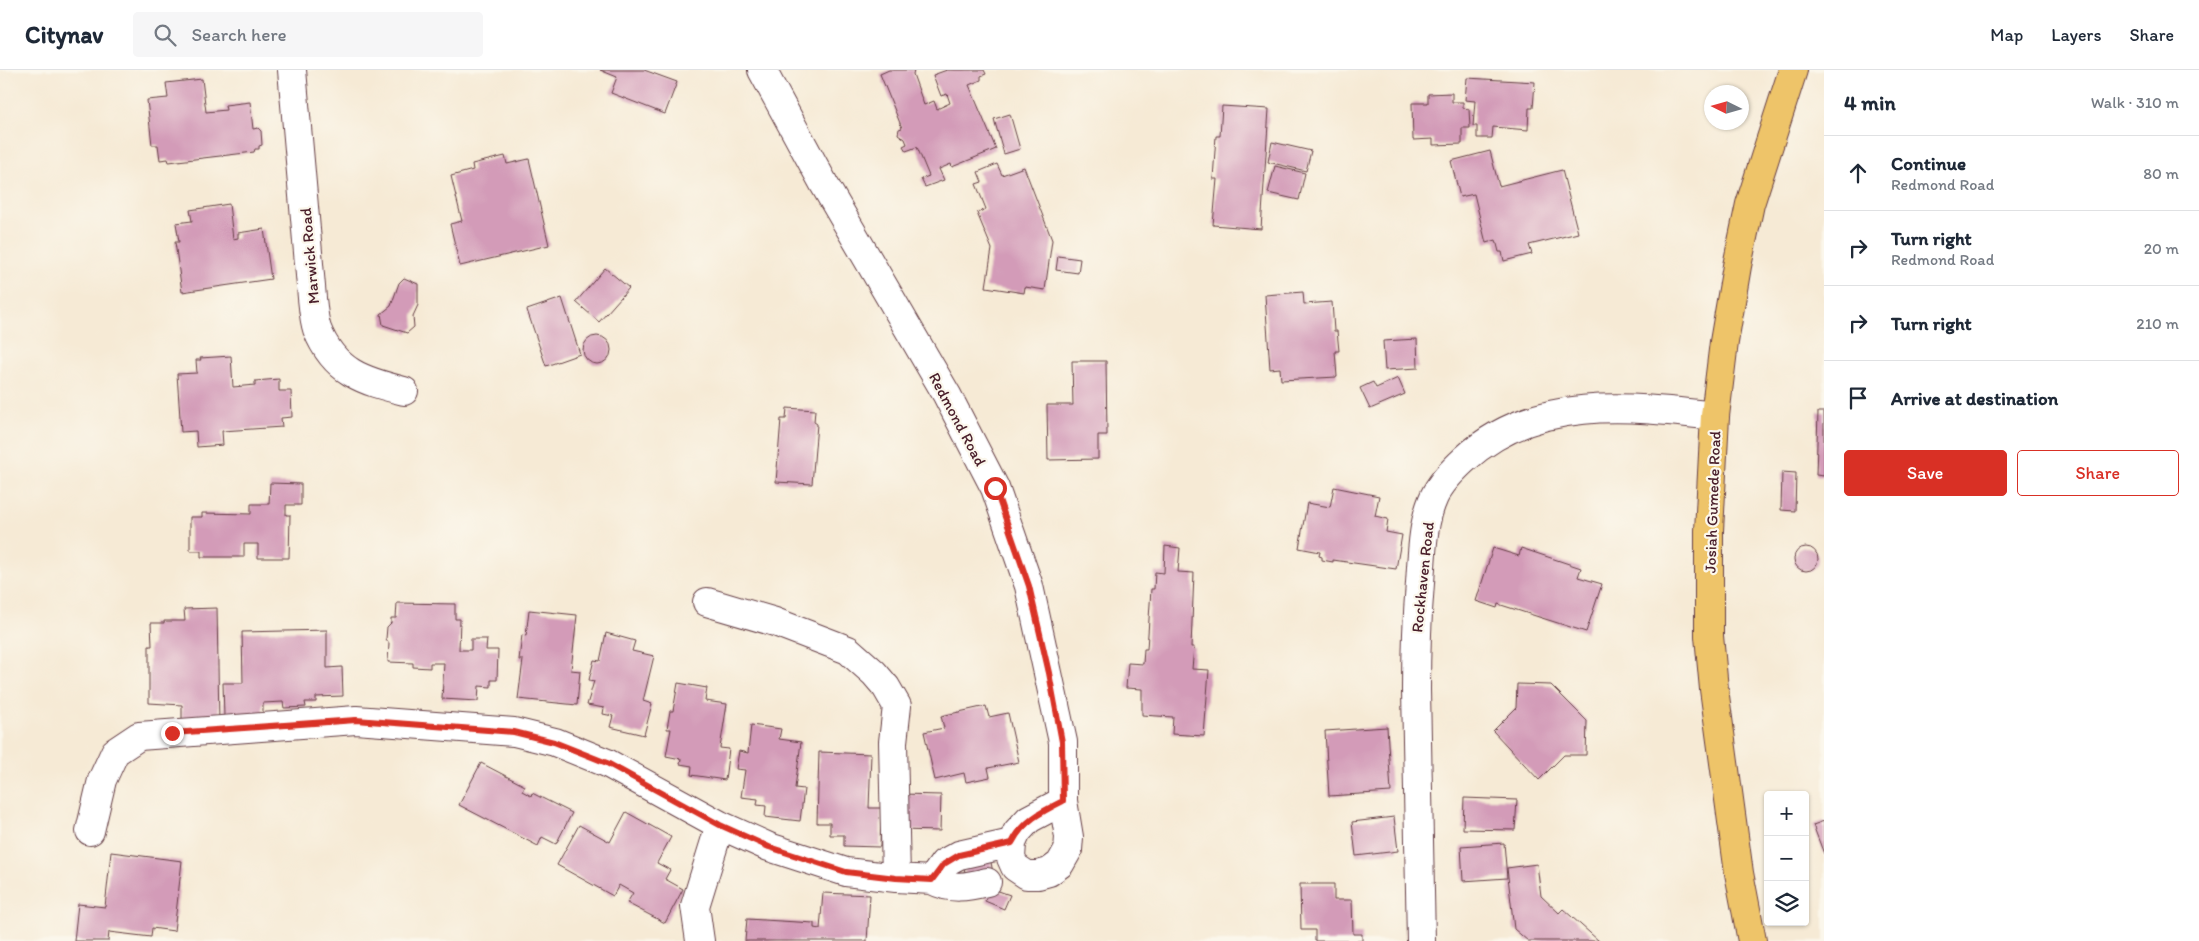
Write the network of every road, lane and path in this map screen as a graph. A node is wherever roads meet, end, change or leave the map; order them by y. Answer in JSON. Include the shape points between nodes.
{"nodes":[{"id":1,"x":292,"y":70,"type":"edge"},
{"id":2,"x":762,"y":70,"type":"edge"},
{"id":3,"x":1794,"y":70,"type":"edge"},
{"id":4,"x":404,"y":391,"type":"dead end"},
{"id":5,"x":1715,"y":416,"type":"junction"},
{"id":6,"x":707,"y":602,"type":"dead end"},
{"id":7,"x":1063,"y":801,"type":"junction"},
{"id":8,"x":720,"y":825,"type":"junction"},
{"id":9,"x":90,"y":831,"type":"dead end"},
{"id":10,"x":1012,"y":843,"type":"junction"},
{"id":11,"x":896,"y":878,"type":"junction"},
{"id":12,"x":932,"y":880,"type":"junction"},
{"id":13,"x":987,"y":882,"type":"dead end"},
{"id":14,"x":700,"y":941,"type":"edge"},
{"id":15,"x":1421,"y":941,"type":"edge"},
{"id":16,"x":1752,"y":941,"type":"edge"}],
"edges":[{"from":1,"to":4,"type":"street","name":"Marwick Road","via":[[317,329],[334,359],[350,374]]},
{"from":2,"to":7,"type":"street","name":"Redmond Road","via":[[824,184],[947,395],[995,488],[1029,586],[1049,673],[1062,742]]},
{"from":3,"to":5,"type":"main road","name":"Josiah Gumede Road","via":[[1750,204],[1724,342]]},
{"from":5,"to":15,"type":"street","name":"Rockhaven Road","via":[[1631,408],[1541,416],[1497,434],[1477,448],[1434,496],[1422,546],[1416,648]]},
{"from":5,"to":16,"type":"main road","name":"Josiah Gumede Road","via":[[1709,531],[1710,636],[1719,728]]},
{"from":6,"to":11,"type":"street","via":[[775,622],[848,650],[886,687],[897,706],[893,742]]},
{"from":7,"to":10,"type":"street","via":[[1029,819]]},
{"from":7,"to":10,"type":"street","name":"Redmond Road","via":[[1069,837],[1068,850],[1060,864],[1049,872],[1028,875],[1016,867],[1011,858]]},
{"from":8,"to":9,"type":"street","via":[[607,763],[554,742],[514,732],[356,720],[139,736],[115,752],[102,780]]},
{"from":8,"to":11,"type":"street","via":[[769,847],[846,872]]},
{"from":8,"to":14,"type":"street","via":[[695,906]]},
{"from":10,"to":12,"type":"street","via":[[959,855],[944,864]]},
{"from":11,"to":12,"type":"street"},
{"from":12,"to":13,"type":"street","via":[[944,886],[963,888]]}]}
